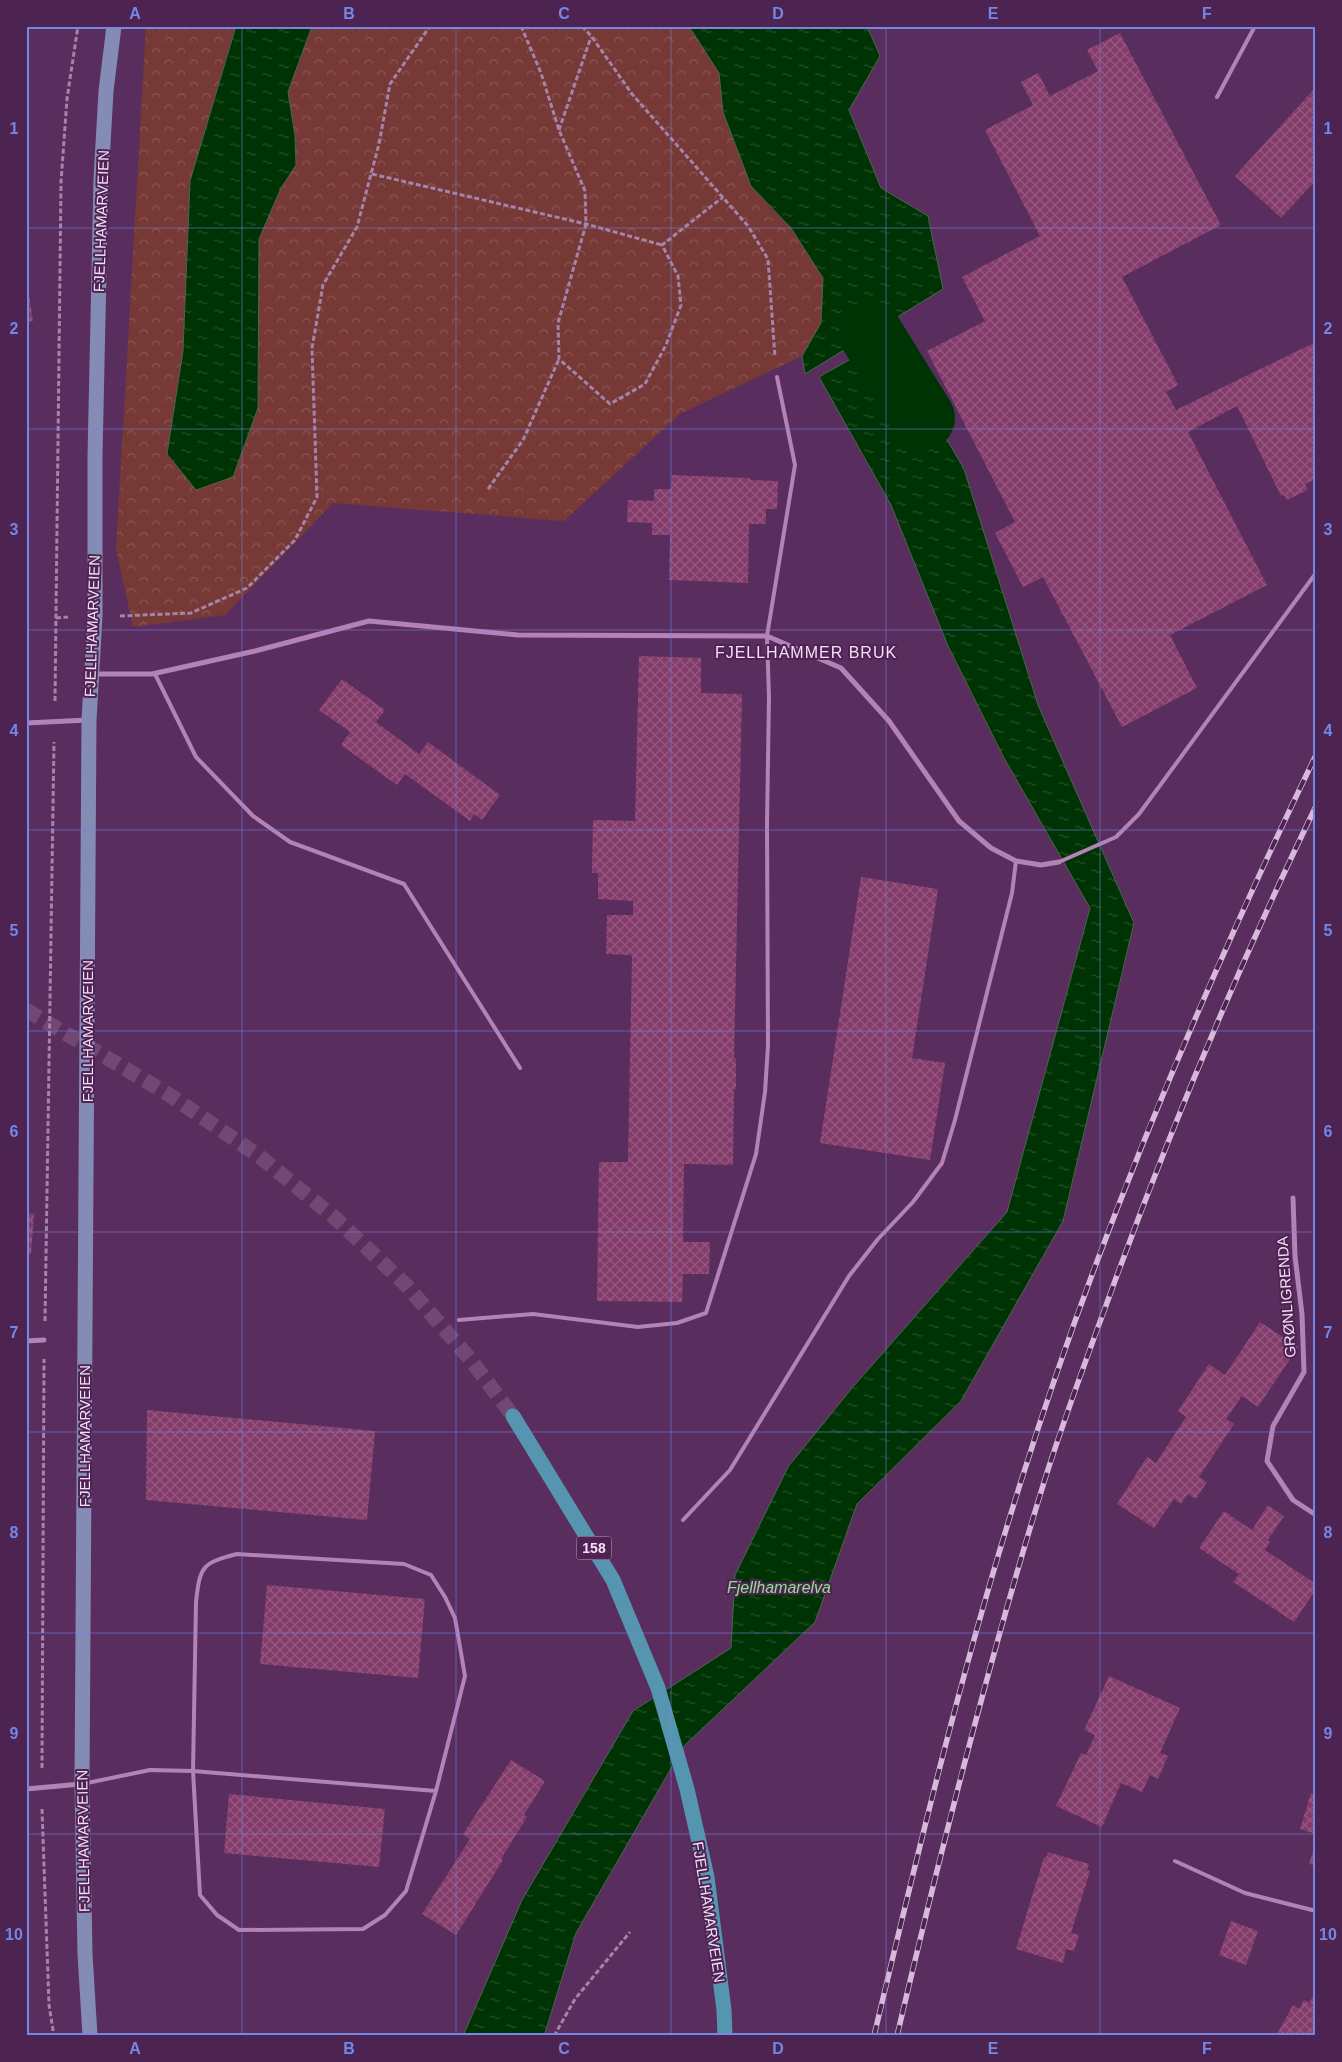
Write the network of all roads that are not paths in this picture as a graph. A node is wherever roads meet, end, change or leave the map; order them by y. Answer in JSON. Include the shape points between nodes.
{"nodes":[{"id":1,"x":114,"y":26,"type":"edge"},
{"id":2,"x":1255,"y":26,"type":"edge"},
{"id":3,"x":1217,"y":97,"type":"dead end"},
{"id":4,"x":777,"y":377,"type":"road end"},
{"id":5,"x":1316,"y":573,"type":"edge"},
{"id":6,"x":767,"y":636,"type":"junction"},
{"id":7,"x":91,"y":674,"type":"junction"},
{"id":8,"x":155,"y":674,"type":"junction"},
{"id":9,"x":89,"y":720,"type":"junction"},
{"id":10,"x":26,"y":723,"type":"edge"},
{"id":11,"x":1016,"y":861,"type":"junction"},
{"id":12,"x":1059,"y":862,"type":"joint"},
{"id":13,"x":520,"y":1068,"type":"dead end"},
{"id":14,"x":1293,"y":1198,"type":"dead end"},
{"id":15,"x":459,"y":1320,"type":"dead end"},
{"id":16,"x":44,"y":1340,"type":"road end"},
{"id":17,"x":26,"y":1341,"type":"edge"},
{"id":18,"x":513,"y":1416,"type":"tunnel mouth"},
{"id":19,"x":1316,"y":1515,"type":"edge"},
{"id":20,"x":683,"y":1520,"type":"dead end"},
{"id":21,"x":193,"y":1771,"type":"junction"},
{"id":22,"x":82,"y":1784,"type":"junction"},
{"id":23,"x":26,"y":1789,"type":"edge"},
{"id":24,"x":436,"y":1791,"type":"junction"},
{"id":25,"x":1175,"y":1861,"type":"dead end"},
{"id":26,"x":1316,"y":1911,"type":"edge"},
{"id":27,"x":90,"y":2036,"type":"edge"},
{"id":28,"x":725,"y":2036,"type":"edge"}],
"edges":[{"from":1,"to":7,"type":"main road","name":"FJELLHAMARVEIEN","via":[[106,90],[101,179],[95,616]]},
{"from":2,"to":3,"type":"lane"},
{"from":4,"to":6,"type":"lane","via":[[795,465]]},
{"from":5,"to":12,"type":"lane","via":[[1139,814],[1116,837]]},
{"from":6,"to":8,"type":"street","via":[[518,635],[370,621]]},
{"from":6,"to":11,"type":"street","via":[[841,668],[889,721],[958,821],[991,848]]},
{"from":6,"to":15,"type":"lane","via":[[768,1046],[765,1092],[756,1154],[706,1313],[678,1323],[638,1327],[533,1314]]},
{"from":7,"to":8,"type":"street"},
{"from":7,"to":9,"type":"main road","name":"FJELLHAMARVEIEN"},
{"from":8,"to":13,"type":"lane","via":[[196,757],[253,816],[290,842],[404,884]]},
{"from":9,"to":10,"type":"street"},
{"from":9,"to":22,"type":"main road","name":"FJELLHAMARVEIEN"},
{"from":11,"to":12,"type":"street","via":[[1041,865]]},
{"from":11,"to":20,"type":"lane","via":[[1012,893],[942,1163],[849,1276],[730,1470]]},
{"from":14,"to":19,"type":"street","name":"GRØNLIGRENDA","via":[[1304,1372],[1273,1426],[1267,1461],[1293,1500]]},
{"from":16,"to":17,"type":"street"},
{"from":18,"to":28,"type":"main road","name":"FJELLHAMARVEIEN","number":"158","via":[[613,1580],[658,1688],[687,1789],[707,1877]]},
{"from":21,"to":22,"type":"lane","via":[[150,1770]]},
{"from":21,"to":24,"type":"lane"},
{"from":21,"to":24,"type":"lane","via":[[200,1895],[217,1915],[239,1930],[363,1929],[385,1915],[406,1892]]},
{"from":21,"to":24,"type":"lane","via":[[196,1602],[199,1575],[213,1560],[237,1554],[404,1564],[431,1575],[445,1597],[455,1618],[465,1676]]},
{"from":22,"to":23,"type":"street"},
{"from":22,"to":27,"type":"main road","name":"FJELLHAMARVEIEN","via":[[84,1954]]},
{"from":25,"to":26,"type":"lane","via":[[1245,1893]]}]}
